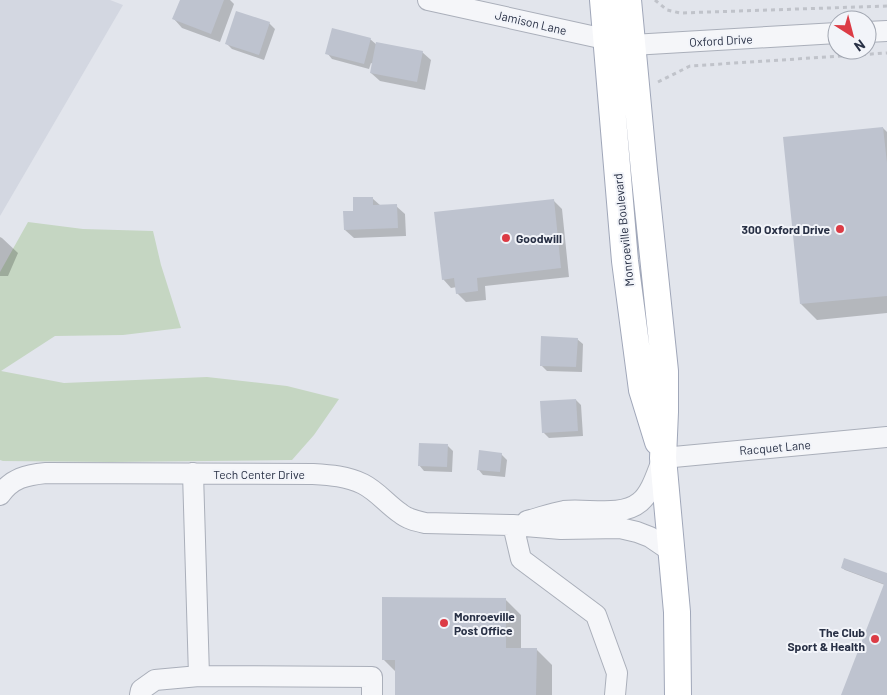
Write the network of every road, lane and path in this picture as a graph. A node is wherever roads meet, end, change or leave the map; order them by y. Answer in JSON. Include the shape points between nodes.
{"nodes":[{"id":1,"x":428,"y":0,"type":"edge"},
{"id":2,"x":603,"y":0,"type":"edge"},
{"id":3,"x":628,"y":0,"type":"edge"},
{"id":4,"x":655,"y":0,"type":"edge"},
{"id":5,"x":887,"y":6,"type":"edge"},
{"id":6,"x":827,"y":34,"type":"edge"},
{"id":7,"x":606,"y":39,"type":"junction"},
{"id":8,"x":632,"y":45,"type":"junction"},
{"id":9,"x":887,"y":53,"type":"edge"},
{"id":10,"x":658,"y":82,"type":"dead end"},
{"id":11,"x":887,"y":437,"type":"edge"},
{"id":12,"x":662,"y":458,"type":"junction"},
{"id":13,"x":193,"y":473,"type":"junction"},
{"id":14,"x":0,"y":496,"type":"edge"},
{"id":15,"x":513,"y":524,"type":"junction"},
{"id":16,"x":672,"y":552,"type":"junction"},
{"id":17,"x":199,"y":676,"type":"junction"},
{"id":18,"x":140,"y":695,"type":"edge"},
{"id":19,"x":372,"y":695,"type":"edge"},
{"id":20,"x":615,"y":695,"type":"edge"},
{"id":21,"x":678,"y":695,"type":"edge"}],
"edges":[{"from":1,"to":7,"type":"street","name":"Jamison Lane"},
{"from":2,"to":7,"type":"main road","name":"Monroeville Boulevard"},
{"from":3,"to":8,"type":"main road","name":"Monroeville Boulevard"},
{"from":4,"to":5,"type":"path","via":[[667,10],[680,13]]},
{"from":6,"to":8,"type":"street","name":"Oxford Drive"},
{"from":7,"to":8,"type":"street","name":"Oxford Drive"},
{"from":7,"to":12,"type":"main road","name":"Monroeville Boulevard","via":[[625,261],[641,383]]},
{"from":8,"to":12,"type":"main road","name":"Monroeville Boulevard","via":[[665,371]]},
{"from":9,"to":10,"type":"path","via":[[690,66]]},
{"from":11,"to":12,"type":"street","name":"Racquet Lane"},
{"from":12,"to":15,"type":"street","name":"Tech Center Drive","via":[[640,502],[628,508],[565,511]]},
{"from":12,"to":16,"type":"main road","name":"Monroeville Boulevard"},
{"from":13,"to":14,"type":"street","name":"Tech Center Drive","via":[[29,475],[8,485]]},
{"from":13,"to":15,"type":"street","name":"Tech Center Drive","via":[[340,476],[363,484],[414,521]]},
{"from":13,"to":17,"type":"street"},
{"from":15,"to":16,"type":"street","name":"Tech Center Drive","via":[[561,529],[620,528],[650,537]]},
{"from":15,"to":20,"type":"street","via":[[521,559],[596,615],[616,672]]},
{"from":16,"to":21,"type":"main road","name":"Monroeville Boulevard"},
{"from":17,"to":18,"type":"street","via":[[155,680],[141,690]]},
{"from":17,"to":19,"type":"street","via":[[372,677]]}]}
